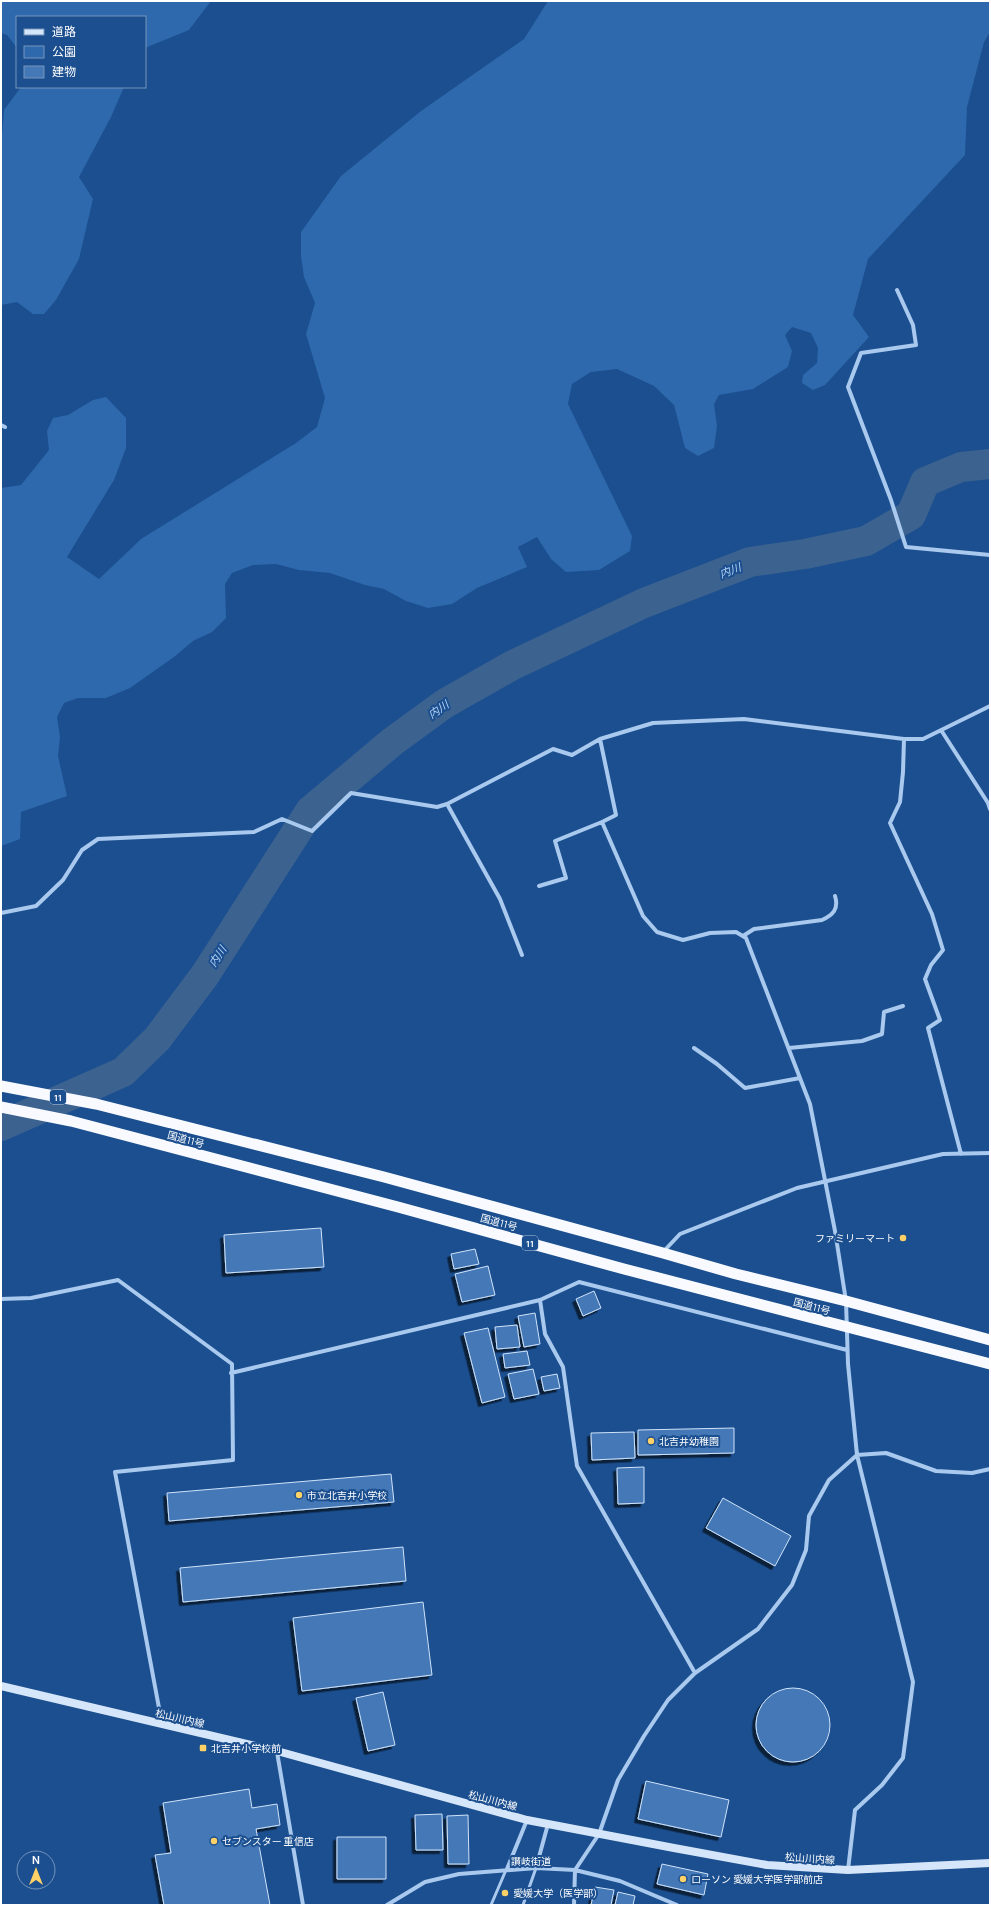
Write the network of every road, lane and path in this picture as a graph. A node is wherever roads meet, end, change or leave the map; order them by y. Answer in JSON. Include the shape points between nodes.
{"nodes":[{"id":1,"x":897,"y":290,"type":"dead end"},
{"id":2,"x":990,"y":555,"type":"edge"},
{"id":3,"x":990,"y":706,"type":"edge"},
{"id":4,"x":941,"y":730,"type":"junction"},
{"id":5,"x":600,"y":739,"type":"junction"},
{"id":6,"x":904,"y":739,"type":"junction"},
{"id":7,"x":447,"y":804,"type":"junction"},
{"id":8,"x":990,"y":809,"type":"edge"},
{"id":9,"x":602,"y":822,"type":"junction"},
{"id":10,"x":540,"y":886,"type":"dead end"},
{"id":11,"x":835,"y":896,"type":"dead end"},
{"id":12,"x":1,"y":913,"type":"edge"},
{"id":13,"x":743,"y":936,"type":"junction"},
{"id":14,"x":522,"y":955,"type":"dead end"},
{"id":15,"x":903,"y":1006,"type":"dead end"},
{"id":16,"x":694,"y":1048,"type":"dead end"},
{"id":17,"x":789,"y":1048,"type":"junction"},
{"id":18,"x":800,"y":1078,"type":"junction"},
{"id":19,"x":1,"y":1086,"type":"edge"},
{"id":20,"x":1,"y":1107,"type":"edge"},
{"id":21,"x":990,"y":1153,"type":"edge"},
{"id":22,"x":961,"y":1154,"type":"junction"},
{"id":23,"x":825,"y":1182,"type":"junction"},
{"id":24,"x":663,"y":1252,"type":"junction"},
{"id":25,"x":1,"y":1299,"type":"edge"},
{"id":26,"x":540,"y":1300,"type":"junction"},
{"id":27,"x":846,"y":1301,"type":"junction"},
{"id":28,"x":847,"y":1327,"type":"junction"},
{"id":29,"x":990,"y":1340,"type":"edge"},
{"id":30,"x":847,"y":1350,"type":"junction"},
{"id":31,"x":990,"y":1364,"type":"edge"},
{"id":32,"x":231,"y":1373,"type":"junction"},
{"id":33,"x":857,"y":1455,"type":"junction"},
{"id":34,"x":990,"y":1469,"type":"edge"},
{"id":35,"x":695,"y":1674,"type":"junction"},
{"id":36,"x":1,"y":1686,"type":"edge"},
{"id":37,"x":162,"y":1725,"type":"junction"},
{"id":38,"x":277,"y":1751,"type":"junction"},
{"id":39,"x":528,"y":1820,"type":"junction"},
{"id":40,"x":548,"y":1824,"type":"junction"},
{"id":41,"x":599,"y":1834,"type":"junction"},
{"id":42,"x":990,"y":1863,"type":"edge"},
{"id":43,"x":536,"y":1868,"type":"junction"},
{"id":44,"x":507,"y":1869,"type":"junction"},
{"id":45,"x":575,"y":1870,"type":"junction"},
{"id":46,"x":848,"y":1870,"type":"junction"},
{"id":47,"x":303,"y":1905,"type":"edge"},
{"id":48,"x":387,"y":1905,"type":"edge"},
{"id":49,"x":492,"y":1905,"type":"edge"},
{"id":50,"x":523,"y":1905,"type":"edge"},
{"id":51,"x":574,"y":1905,"type":"edge"},
{"id":52,"x":677,"y":1905,"type":"edge"}],
"edges":[{"from":1,"to":2,"type":"street","via":[[913,325],[916,345],[861,353],[848,387],[906,547]]},
{"from":3,"to":4,"type":"street"},
{"from":4,"to":6,"type":"street","via":[[923,739]]},
{"from":4,"to":8,"type":"street"},
{"from":5,"to":6,"type":"street","via":[[653,723],[744,719]]},
{"from":5,"to":7,"type":"street","via":[[572,755],[553,749]]},
{"from":5,"to":9,"type":"street","via":[[616,815]]},
{"from":6,"to":22,"type":"street","via":[[900,802],[890,823],[932,914],[944,950],[927,970],[926,979],[940,1020],[928,1028]]},
{"from":7,"to":12,"type":"street","via":[[437,807],[351,794],[312,831],[282,819],[254,832],[98,838],[82,850],[63,880],[36,906]]},
{"from":7,"to":14,"type":"street","via":[[500,899]]},
{"from":9,"to":10,"type":"street","via":[[555,841],[566,878]]},
{"from":9,"to":13,"type":"street","via":[[643,916],[657,932],[683,940],[710,933],[736,932]]},
{"from":11,"to":13,"type":"street","via":[[835,911],[829,917],[754,929]]},
{"from":13,"to":17,"type":"street","via":[[746,938]]},
{"from":15,"to":17,"type":"street","via":[[884,1012],[882,1034],[862,1041]]},
{"from":16,"to":18,"type":"street","via":[[745,1088]]},
{"from":17,"to":18,"type":"street"},
{"from":18,"to":23,"type":"street","via":[[810,1104]]},
{"from":19,"to":24,"type":"highway","name":"国道11号","number":"11","via":[[96,1104],[376,1175]]},
{"from":20,"to":28,"type":"highway","name":"国道11号","number":"11","via":[[71,1121]]},
{"from":21,"to":22,"type":"street"},
{"from":22,"to":23,"type":"street","via":[[943,1154]]},
{"from":23,"to":24,"type":"street","via":[[797,1188],[680,1234]]},
{"from":23,"to":27,"type":"street","via":[[836,1231]]},
{"from":24,"to":27,"type":"highway","name":"国道11号","number":"11","via":[[736,1274]]},
{"from":25,"to":32,"type":"street","via":[[31,1298],[118,1280],[232,1364]]},
{"from":26,"to":30,"type":"street","via":[[579,1282]]},
{"from":26,"to":32,"type":"street"},
{"from":26,"to":35,"type":"street","via":[[544,1334],[563,1367],[577,1466]]},
{"from":27,"to":28,"type":"street"},
{"from":27,"to":29,"type":"highway","name":"国道11号","number":"11"},
{"from":28,"to":30,"type":"street"},
{"from":28,"to":31,"type":"highway","name":"国道11号","number":"11"},
{"from":30,"to":33,"type":"street"},
{"from":32,"to":37,"type":"street","via":[[233,1460],[115,1472]]},
{"from":33,"to":34,"type":"street","via":[[886,1454],[936,1471],[972,1473]]},
{"from":33,"to":35,"type":"street","via":[[829,1480],[809,1516],[806,1550],[792,1585],[758,1629]]},
{"from":33,"to":46,"type":"street","via":[[912,1682],[903,1758],[882,1785],[855,1810]]},
{"from":35,"to":41,"type":"street","via":[[668,1700],[618,1780]]},
{"from":36,"to":37,"type":"main road","name":"松山川内線"},
{"from":37,"to":38,"type":"main road","name":"松山川内線"},
{"from":38,"to":39,"type":"main road","name":"松山川内線"},
{"from":38,"to":47,"type":"street"},
{"from":39,"to":40,"type":"main road","name":"松山川内線"},
{"from":39,"to":44,"type":"street"},
{"from":40,"to":41,"type":"main road","name":"松山川内線"},
{"from":40,"to":43,"type":"street"},
{"from":41,"to":45,"type":"street"},
{"from":41,"to":46,"type":"main road","name":"松山川内線","via":[[767,1865]]},
{"from":42,"to":46,"type":"main road","name":"松山川内線"},
{"from":43,"to":44,"type":"street","name":"讃岐街道"},
{"from":43,"to":45,"type":"street","name":"讃岐街道"},
{"from":43,"to":50,"type":"lane"},
{"from":44,"to":48,"type":"street","name":"讃岐街道","via":[[459,1874],[425,1882]]},
{"from":44,"to":49,"type":"lane"},
{"from":45,"to":51,"type":"street"},
{"from":45,"to":52,"type":"street","name":"讃岐街道","via":[[620,1881]]}]}
